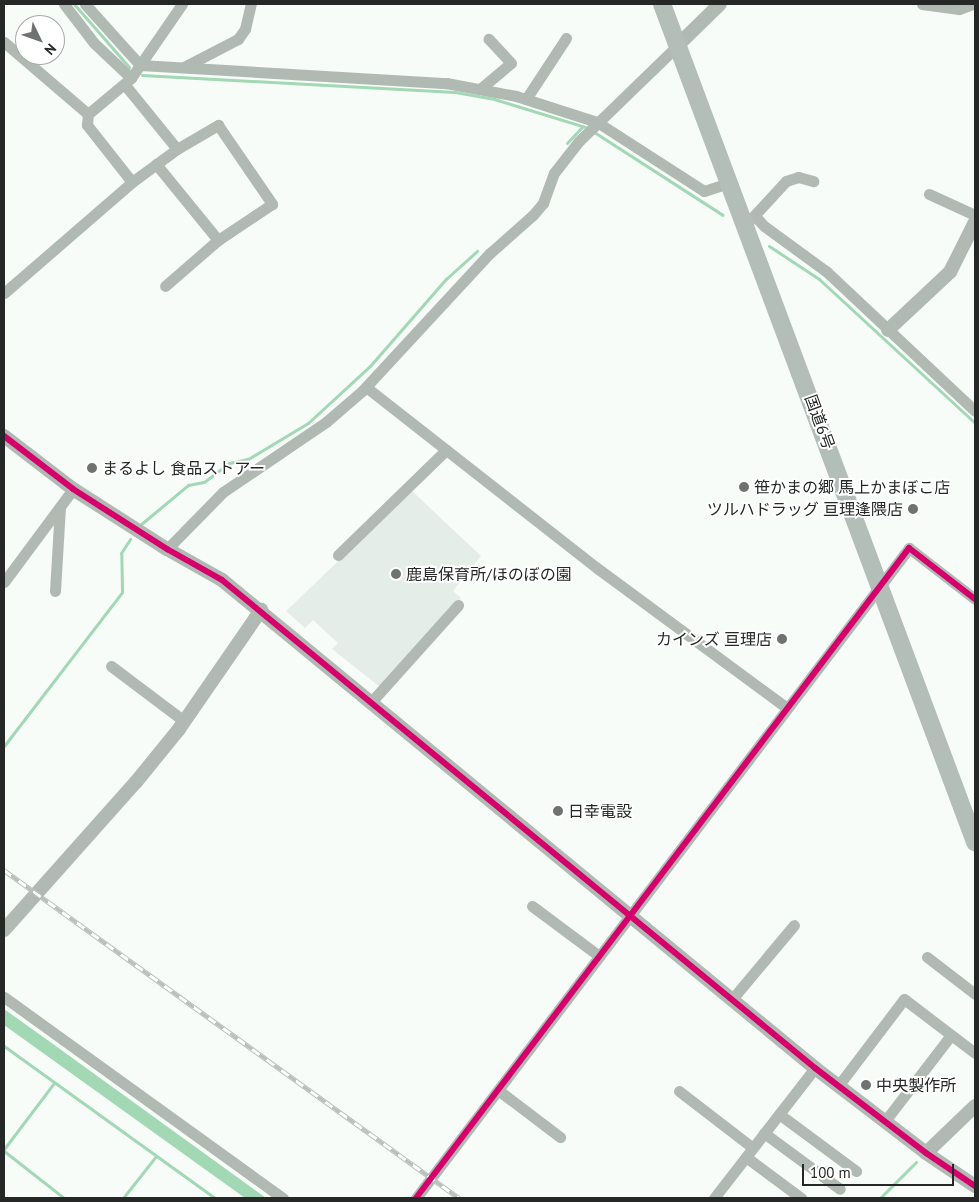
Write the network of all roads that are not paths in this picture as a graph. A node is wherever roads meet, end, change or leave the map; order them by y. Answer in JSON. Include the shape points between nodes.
{"nodes":[{"id":1,"x":64,"y":4,"type":"edge"},
{"id":2,"x":84,"y":4,"type":"edge"},
{"id":3,"x":182,"y":4,"type":"edge"},
{"id":4,"x":251,"y":4,"type":"edge"},
{"id":5,"x":662,"y":4,"type":"edge"},
{"id":6,"x":720,"y":4,"type":"edge"},
{"id":7,"x":922,"y":4,"type":"edge"},
{"id":8,"x":973,"y":4,"type":"edge"},
{"id":9,"x":566,"y":38,"type":"dead end"},
{"id":10,"x":489,"y":39,"type":"dead end"},
{"id":11,"x":4,"y":42,"type":"edge"},
{"id":12,"x":679,"y":44,"type":"junction"},
{"id":13,"x":140,"y":65,"type":"junction"},
{"id":14,"x":183,"y":68,"type":"junction"},
{"id":15,"x":128,"y":81,"type":"junction"},
{"id":16,"x":480,"y":89,"type":"junction"},
{"id":17,"x":526,"y":99,"type":"junction"},
{"id":18,"x":88,"y":114,"type":"junction"},
{"id":19,"x":597,"y":122,"type":"junction"},
{"id":20,"x":177,"y":149,"type":"junction"},
{"id":21,"x":156,"y":164,"type":"junction"},
{"id":22,"x":813,"y":181,"type":"dead end"},
{"id":23,"x":132,"y":182,"type":"junction"},
{"id":24,"x":729,"y":183,"type":"junction"},
{"id":25,"x":929,"y":194,"type":"dead end"},
{"id":26,"x":975,"y":215,"type":"edge"},
{"id":27,"x":750,"y":220,"type":"junction"},
{"id":28,"x":975,"y":222,"type":"edge"},
{"id":29,"x":218,"y":240,"type":"junction"},
{"id":30,"x":165,"y":286,"type":"dead end"},
{"id":31,"x":5,"y":289,"type":"edge"},
{"id":32,"x":888,"y":330,"type":"junction"},
{"id":33,"x":366,"y":387,"type":"junction"},
{"id":34,"x":975,"y":410,"type":"edge"},
{"id":35,"x":4,"y":436,"type":"edge"},
{"id":36,"x":446,"y":450,"type":"junction"},
{"id":37,"x":73,"y":489,"type":"junction"},
{"id":38,"x":60,"y":507,"type":"junction"},
{"id":39,"x":167,"y":550,"type":"junction"},
{"id":40,"x":338,"y":555,"type":"dead end"},
{"id":41,"x":6,"y":575,"type":"edge"},
{"id":42,"x":880,"y":584,"type":"junction"},
{"id":43,"x":55,"y":591,"type":"dead end"},
{"id":44,"x":975,"y":599,"type":"edge"},
{"id":45,"x":458,"y":606,"type":"dead end"},
{"id":46,"x":261,"y":610,"type":"junction"},
{"id":47,"x":111,"y":666,"type":"dead end"},
{"id":48,"x":372,"y":701,"type":"junction"},
{"id":49,"x":787,"y":708,"type":"junction"},
{"id":50,"x":184,"y":721,"type":"junction"},
{"id":51,"x":975,"y":842,"type":"edge"},
{"id":52,"x":532,"y":906,"type":"dead end"},
{"id":53,"x":630,"y":915,"type":"junction"},
{"id":54,"x":794,"y":925,"type":"dead end"},
{"id":55,"x":4,"y":930,"type":"edge"},
{"id":56,"x":600,"y":956,"type":"junction"},
{"id":57,"x":927,"y":957,"type":"dead end"},
{"id":58,"x":975,"y":994,"type":"edge"},
{"id":59,"x":4,"y":997,"type":"edge"},
{"id":60,"x":733,"y":998,"type":"junction"},
{"id":61,"x":952,"y":1035,"type":"junction"},
{"id":62,"x":975,"y":1053,"type":"edge"},
{"id":63,"x":815,"y":1068,"type":"junction"},
{"id":64,"x":838,"y":1086,"type":"junction"},
{"id":65,"x":498,"y":1090,"type":"junction"},
{"id":66,"x":679,"y":1091,"type":"dead end"},
{"id":67,"x":975,"y":1106,"type":"edge"},
{"id":68,"x":779,"y":1114,"type":"junction"},
{"id":69,"x":884,"y":1122,"type":"junction"},
{"id":70,"x":764,"y":1133,"type":"junction"},
{"id":71,"x":560,"y":1137,"type":"dead end"},
{"id":72,"x":749,"y":1152,"type":"junction"},
{"id":73,"x":926,"y":1153,"type":"junction"},
{"id":74,"x":856,"y":1171,"type":"dead end"},
{"id":75,"x":975,"y":1186,"type":"edge"},
{"id":76,"x":840,"y":1189,"type":"dead end"},
{"id":77,"x":283,"y":1198,"type":"edge"},
{"id":78,"x":416,"y":1198,"type":"edge"},
{"id":79,"x":714,"y":1198,"type":"edge"},
{"id":80,"x":801,"y":1198,"type":"edge"}],
"edges":[{"from":1,"to":15,"type":"street"},
{"from":2,"to":13,"type":"street"},
{"from":3,"to":13,"type":"street"},
{"from":4,"to":14,"type":"street","via":[[245,29],[238,39]]},
{"from":5,"to":12,"type":"highway","name":"国道6号"},
{"from":6,"to":12,"type":"street"},
{"from":7,"to":8,"type":"street","via":[[959,9]]},
{"from":9,"to":17,"type":"street"},
{"from":10,"to":16,"type":"street","via":[[511,63]]},
{"from":11,"to":18,"type":"street"},
{"from":12,"to":19,"type":"street"},
{"from":12,"to":24,"type":"highway","name":"国道6号"},
{"from":13,"to":14,"type":"street"},
{"from":13,"to":15,"type":"street"},
{"from":14,"to":16,"type":"street","via":[[446,83]]},
{"from":15,"to":18,"type":"street"},
{"from":15,"to":20,"type":"street"},
{"from":16,"to":17,"type":"street"},
{"from":17,"to":19,"type":"street"},
{"from":18,"to":23,"type":"street","via":[[87,125]]},
{"from":19,"to":24,"type":"street","via":[[704,191]]},
{"from":19,"to":33,"type":"street","via":[[554,173],[543,203],[533,215],[490,253]]},
{"from":20,"to":21,"type":"street"},
{"from":20,"to":29,"type":"street","via":[[218,125],[272,204]]},
{"from":21,"to":23,"type":"street"},
{"from":21,"to":29,"type":"street"},
{"from":22,"to":27,"type":"street","via":[[798,177],[786,181]]},
{"from":23,"to":31,"type":"street"},
{"from":24,"to":27,"type":"highway","name":"国道6号"},
{"from":25,"to":26,"type":"street"},
{"from":27,"to":32,"type":"street","via":[[827,272]]},
{"from":27,"to":42,"type":"highway","name":"国道6号"},
{"from":28,"to":32,"type":"street","via":[[950,272]]},
{"from":29,"to":30,"type":"street"},
{"from":32,"to":34,"type":"street"},
{"from":33,"to":36,"type":"street"},
{"from":33,"to":39,"type":"street","via":[[326,422],[224,492]]},
{"from":35,"to":37,"type":"street"},
{"from":36,"to":40,"type":"street"},
{"from":36,"to":49,"type":"street"},
{"from":37,"to":38,"type":"street"},
{"from":37,"to":39,"type":"street"},
{"from":38,"to":41,"type":"street"},
{"from":38,"to":43,"type":"street"},
{"from":39,"to":46,"type":"street","via":[[222,580]]},
{"from":42,"to":44,"type":"street","via":[[909,548]]},
{"from":42,"to":49,"type":"street"},
{"from":42,"to":51,"type":"highway","name":"国道6号"},
{"from":45,"to":48,"type":"street"},
{"from":46,"to":48,"type":"street"},
{"from":46,"to":50,"type":"street"},
{"from":47,"to":50,"type":"street"},
{"from":48,"to":53,"type":"street"},
{"from":49,"to":53,"type":"street"},
{"from":50,"to":55,"type":"street","via":[[136,782]]},
{"from":52,"to":56,"type":"street"},
{"from":53,"to":56,"type":"street"},
{"from":53,"to":60,"type":"street"},
{"from":54,"to":60,"type":"street"},
{"from":56,"to":65,"type":"street"},
{"from":57,"to":58,"type":"street"},
{"from":59,"to":77,"type":"street"},
{"from":60,"to":63,"type":"street"},
{"from":61,"to":62,"type":"street"},
{"from":61,"to":64,"type":"street","via":[[904,999]]},
{"from":61,"to":69,"type":"street"},
{"from":63,"to":64,"type":"street"},
{"from":63,"to":68,"type":"street"},
{"from":64,"to":69,"type":"street"},
{"from":65,"to":71,"type":"street"},
{"from":65,"to":78,"type":"street"},
{"from":66,"to":72,"type":"street"},
{"from":67,"to":73,"type":"street"},
{"from":68,"to":70,"type":"street"},
{"from":68,"to":74,"type":"street"},
{"from":69,"to":73,"type":"street"},
{"from":70,"to":72,"type":"street"},
{"from":70,"to":76,"type":"street"},
{"from":72,"to":79,"type":"street"},
{"from":72,"to":80,"type":"street"},
{"from":73,"to":75,"type":"street"}]}
